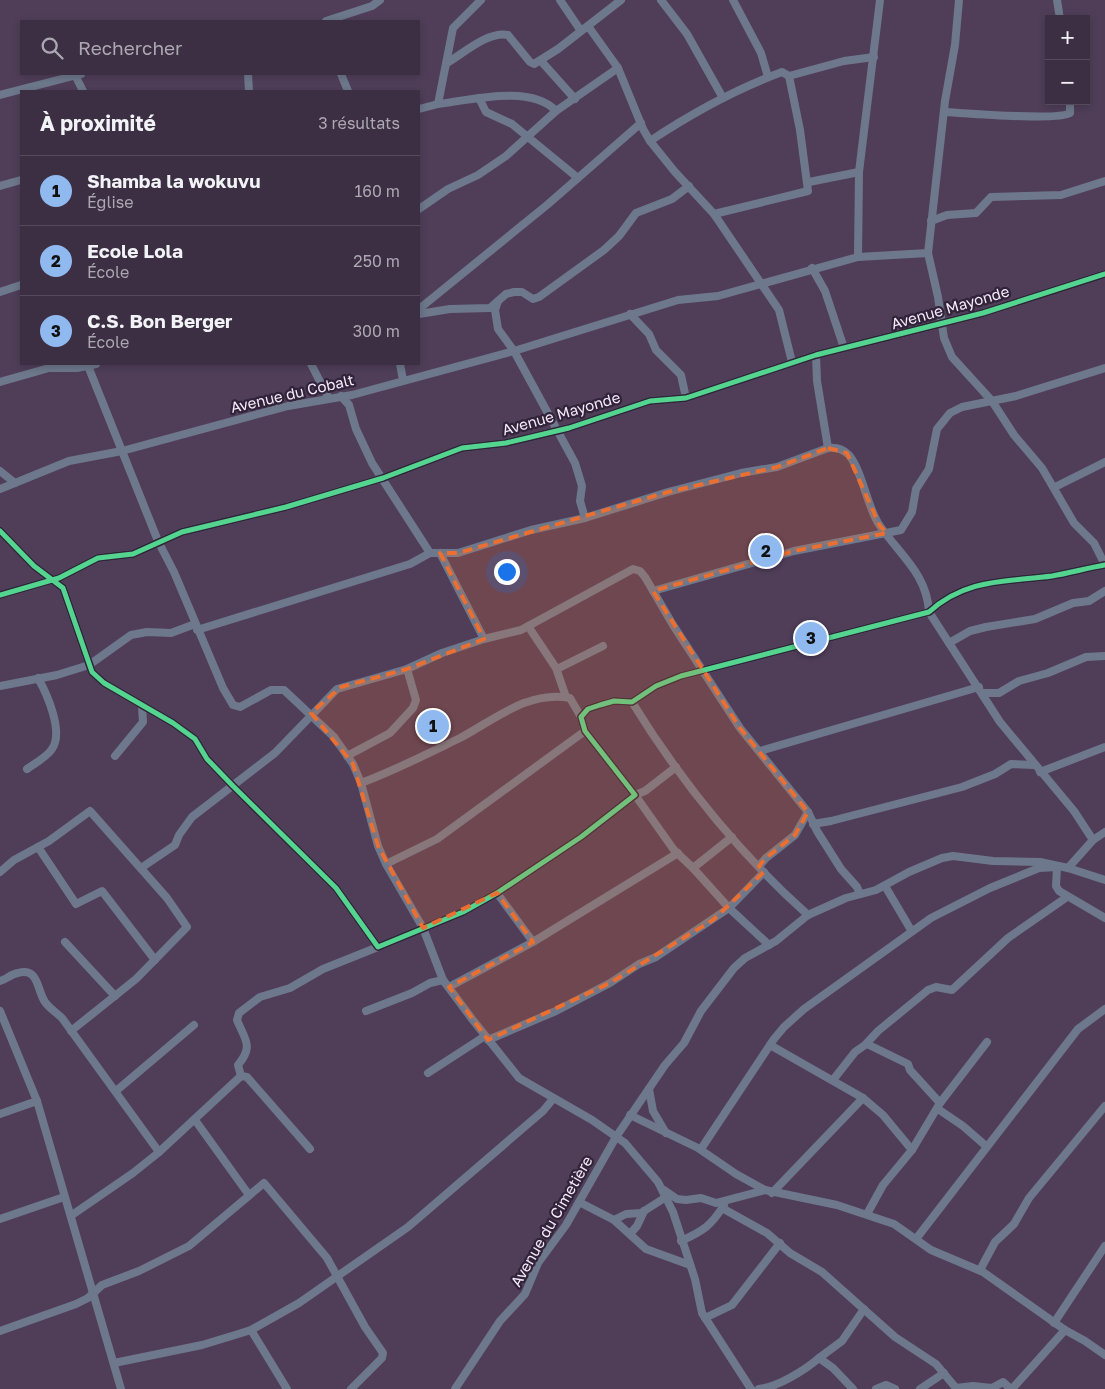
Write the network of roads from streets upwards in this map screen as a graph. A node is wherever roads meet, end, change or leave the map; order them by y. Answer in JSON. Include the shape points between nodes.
{"nodes":[{"id":1,"x":380,"y":0,"type":"edge"},
{"id":2,"x":481,"y":0,"type":"edge"},
{"id":3,"x":560,"y":0,"type":"edge"},
{"id":4,"x":621,"y":0,"type":"edge"},
{"id":5,"x":661,"y":0,"type":"edge"},
{"id":6,"x":733,"y":0,"type":"edge"},
{"id":7,"x":880,"y":0,"type":"edge"},
{"id":8,"x":959,"y":0,"type":"edge"},
{"id":9,"x":1057,"y":0,"type":"edge"},
{"id":10,"x":1059,"y":15,"type":"edge"},
{"id":11,"x":329,"y":20,"type":"edge"},
{"id":12,"x":588,"y":26,"type":"junction"},
{"id":13,"x":581,"y":31,"type":"junction"},
{"id":14,"x":874,"y":57,"type":"junction"},
{"id":15,"x":541,"y":61,"type":"junction"},
{"id":16,"x":447,"y":63,"type":"junction"},
{"id":17,"x":618,"y":68,"type":"junction"},
{"id":18,"x":74,"y":75,"type":"edge"},
{"id":19,"x":78,"y":75,"type":"edge"},
{"id":20,"x":248,"y":75,"type":"edge"},
{"id":21,"x":341,"y":75,"type":"edge"},
{"id":22,"x":789,"y":76,"type":"junction"},
{"id":23,"x":768,"y":77,"type":"junction"},
{"id":24,"x":83,"y":90,"type":"edge"},
{"id":25,"x":249,"y":90,"type":"edge"},
{"id":26,"x":348,"y":90,"type":"edge"},
{"id":27,"x":0,"y":95,"type":"edge"},
{"id":28,"x":479,"y":98,"type":"junction"},
{"id":29,"x":723,"y":98,"type":"junction"},
{"id":30,"x":575,"y":99,"type":"junction"},
{"id":31,"x":438,"y":104,"type":"junction"},
{"id":32,"x":1070,"y":105,"type":"edge"},
{"id":33,"x":420,"y":109,"type":"edge"},
{"id":34,"x":556,"y":111,"type":"junction"},
{"id":35,"x":944,"y":112,"type":"junction"},
{"id":36,"x":641,"y":123,"type":"junction"},
{"id":37,"x":528,"y":137,"type":"junction"},
{"id":38,"x":650,"y":141,"type":"junction"},
{"id":39,"x":859,"y":172,"type":"junction"},
{"id":40,"x":578,"y":178,"type":"junction"},
{"id":41,"x":20,"y":180,"type":"edge"},
{"id":42,"x":1105,"y":181,"type":"edge"},
{"id":43,"x":808,"y":182,"type":"junction"},
{"id":44,"x":0,"y":186,"type":"edge"},
{"id":45,"x":689,"y":186,"type":"junction"},
{"id":46,"x":420,"y":208,"type":"edge"},
{"id":47,"x":714,"y":214,"type":"junction"},
{"id":48,"x":931,"y":221,"type":"junction"},
{"id":49,"x":928,"y":253,"type":"junction"},
{"id":50,"x":858,"y":257,"type":"junction"},
{"id":51,"x":812,"y":268,"type":"junction"},
{"id":52,"x":1105,"y":274,"type":"edge"},
{"id":53,"x":20,"y":285,"type":"edge"},
{"id":54,"x":760,"y":285,"type":"junction"},
{"id":55,"x":0,"y":292,"type":"edge"},
{"id":56,"x":498,"y":300,"type":"junction"},
{"id":57,"x":421,"y":306,"type":"edge"},
{"id":58,"x":420,"y":314,"type":"edge"},
{"id":59,"x":630,"y":314,"type":"junction"},
{"id":60,"x":942,"y":324,"type":"junction"},
{"id":61,"x":844,"y":348,"type":"junction"},
{"id":62,"x":514,"y":351,"type":"junction"},
{"id":63,"x":816,"y":355,"type":"junction"},
{"id":64,"x":792,"y":362,"type":"junction"},
{"id":65,"x":92,"y":365,"type":"edge"},
{"id":66,"x":312,"y":365,"type":"edge"},
{"id":67,"x":400,"y":365,"type":"edge"},
{"id":68,"x":57,"y":366,"type":"edge"},
{"id":69,"x":1105,"y":368,"type":"edge"},
{"id":70,"x":403,"y":380,"type":"junction"},
{"id":71,"x":0,"y":382,"type":"edge"},
{"id":72,"x":342,"y":396,"type":"junction"},
{"id":73,"x":328,"y":397,"type":"junction"},
{"id":74,"x":686,"y":398,"type":"junction"},
{"id":75,"x":992,"y":401,"type":"junction"},
{"id":76,"x":556,"y":430,"type":"junction"},
{"id":77,"x":828,"y":448,"type":"junction"},
{"id":78,"x":122,"y":451,"type":"junction"},
{"id":79,"x":1105,"y":462,"type":"edge"},
{"id":80,"x":0,"y":471,"type":"edge"},
{"id":81,"x":383,"y":478,"type":"junction"},
{"id":82,"x":15,"y":483,"type":"junction"},
{"id":83,"x":1055,"y":487,"type":"junction"},
{"id":84,"x":0,"y":488,"type":"edge"},
{"id":85,"x":585,"y":518,"type":"junction"},
{"id":86,"x":0,"y":531,"type":"edge"},
{"id":87,"x":887,"y":533,"type":"junction"},
{"id":88,"x":158,"y":541,"type":"junction"},
{"id":89,"x":430,"y":553,"type":"junction"},
{"id":90,"x":440,"y":554,"type":"junction"},
{"id":91,"x":1105,"y":565,"type":"edge"},
{"id":92,"x":52,"y":580,"type":"junction"},
{"id":93,"x":654,"y":591,"type":"junction"},
{"id":94,"x":1105,"y":591,"type":"edge"},
{"id":95,"x":0,"y":596,"type":"edge"},
{"id":96,"x":929,"y":612,"type":"junction"},
{"id":97,"x":528,"y":626,"type":"junction"},
{"id":98,"x":196,"y":627,"type":"junction"},
{"id":99,"x":484,"y":639,"type":"junction"},
{"id":100,"x":950,"y":643,"type":"junction"},
{"id":101,"x":603,"y":646,"type":"dead end"},
{"id":102,"x":1105,"y":656,"type":"edge"},
{"id":103,"x":89,"y":665,"type":"junction"},
{"id":104,"x":407,"y":669,"type":"junction"},
{"id":105,"x":557,"y":669,"type":"junction"},
{"id":106,"x":704,"y":671,"type":"junction"},
{"id":107,"x":38,"y":678,"type":"junction"},
{"id":108,"x":0,"y":686,"type":"edge"},
{"id":109,"x":981,"y":690,"type":"junction"},
{"id":110,"x":566,"y":697,"type":"junction"},
{"id":111,"x":632,"y":702,"type":"junction"},
{"id":112,"x":142,"y":706,"type":"junction"},
{"id":113,"x":311,"y":713,"type":"junction"},
{"id":114,"x":581,"y":717,"type":"junction"},
{"id":115,"x":585,"y":730,"type":"junction"},
{"id":116,"x":1105,"y":747,"type":"edge"},
{"id":117,"x":760,"y":751,"type":"junction"},
{"id":118,"x":115,"y":756,"type":"dead end"},
{"id":119,"x":347,"y":756,"type":"junction"},
{"id":120,"x":1034,"y":765,"type":"junction"},
{"id":121,"x":676,"y":767,"type":"junction"},
{"id":122,"x":27,"y":769,"type":"dead end"},
{"id":123,"x":1040,"y":772,"type":"junction"},
{"id":124,"x":362,"y":783,"type":"junction"},
{"id":125,"x":233,"y":786,"type":"junction"},
{"id":126,"x":635,"y":795,"type":"junction"},
{"id":127,"x":808,"y":812,"type":"junction"},
{"id":128,"x":814,"y":824,"type":"junction"},
{"id":129,"x":1105,"y":832,"type":"edge"},
{"id":130,"x":732,"y":837,"type":"junction"},
{"id":131,"x":1093,"y":840,"type":"junction"},
{"id":132,"x":38,"y":847,"type":"junction"},
{"id":133,"x":678,"y":853,"type":"junction"},
{"id":134,"x":386,"y":864,"type":"junction"},
{"id":135,"x":1057,"y":867,"type":"junction"},
{"id":136,"x":140,"y":868,"type":"junction"},
{"id":137,"x":693,"y":868,"type":"junction"},
{"id":138,"x":1068,"y":868,"type":"junction"},
{"id":139,"x":761,"y":869,"type":"junction"},
{"id":140,"x":0,"y":872,"type":"edge"},
{"id":141,"x":1105,"y":880,"type":"edge"},
{"id":142,"x":885,"y":886,"type":"junction"},
{"id":143,"x":1058,"y":889,"type":"junction"},
{"id":144,"x":498,"y":893,"type":"junction"},
{"id":145,"x":860,"y":894,"type":"junction"},
{"id":146,"x":1067,"y":897,"type":"junction"},
{"id":147,"x":1056,"y":905,"type":"junction"},
{"id":148,"x":729,"y":908,"type":"junction"},
{"id":149,"x":808,"y":915,"type":"junction"},
{"id":150,"x":1105,"y":918,"type":"edge"},
{"id":151,"x":423,"y":928,"type":"junction"},
{"id":152,"x":911,"y":930,"type":"junction"},
{"id":153,"x":65,"y":942,"type":"dead end"},
{"id":154,"x":533,"y":942,"type":"junction"},
{"id":155,"x":768,"y":945,"type":"junction"},
{"id":156,"x":378,"y":947,"type":"junction"},
{"id":157,"x":155,"y":960,"type":"junction"},
{"id":158,"x":443,"y":980,"type":"junction"},
{"id":159,"x":0,"y":981,"type":"edge"},
{"id":160,"x":449,"y":987,"type":"junction"},
{"id":161,"x":115,"y":996,"type":"junction"},
{"id":162,"x":1105,"y":1009,"type":"edge"},
{"id":163,"x":0,"y":1011,"type":"edge"},
{"id":164,"x":366,"y":1011,"type":"dead end"},
{"id":165,"x":194,"y":1025,"type":"dead end"},
{"id":166,"x":71,"y":1031,"type":"junction"},
{"id":167,"x":487,"y":1038,"type":"junction"},
{"id":168,"x":987,"y":1042,"type":"dead end"},
{"id":169,"x":867,"y":1044,"type":"junction"},
{"id":170,"x":770,"y":1045,"type":"junction"},
{"id":171,"x":428,"y":1073,"type":"dead end"},
{"id":172,"x":241,"y":1076,"type":"junction"},
{"id":173,"x":833,"y":1080,"type":"junction"},
{"id":174,"x":649,"y":1089,"type":"junction"},
{"id":175,"x":116,"y":1091,"type":"junction"},
{"id":176,"x":863,"y":1098,"type":"junction"},
{"id":177,"x":553,"y":1099,"type":"junction"},
{"id":178,"x":37,"y":1102,"type":"junction"},
{"id":179,"x":939,"y":1106,"type":"junction"},
{"id":180,"x":1105,"y":1106,"type":"edge"},
{"id":181,"x":0,"y":1114,"type":"edge"},
{"id":182,"x":630,"y":1115,"type":"junction"},
{"id":183,"x":195,"y":1120,"type":"junction"},
{"id":184,"x":666,"y":1133,"type":"junction"},
{"id":185,"x":616,"y":1137,"type":"junction"},
{"id":186,"x":986,"y":1146,"type":"junction"},
{"id":187,"x":310,"y":1149,"type":"dead end"},
{"id":188,"x":701,"y":1150,"type":"junction"},
{"id":189,"x":912,"y":1150,"type":"junction"},
{"id":190,"x":159,"y":1152,"type":"junction"},
{"id":191,"x":768,"y":1192,"type":"junction"},
{"id":192,"x":664,"y":1193,"type":"junction"},
{"id":193,"x":250,"y":1195,"type":"junction"},
{"id":194,"x":64,"y":1196,"type":"junction"},
{"id":195,"x":579,"y":1202,"type":"junction"},
{"id":196,"x":724,"y":1205,"type":"junction"},
{"id":197,"x":644,"y":1211,"type":"junction"},
{"id":198,"x":867,"y":1214,"type":"junction"},
{"id":199,"x":72,"y":1215,"type":"junction"},
{"id":200,"x":0,"y":1219,"type":"edge"},
{"id":201,"x":614,"y":1220,"type":"junction"},
{"id":202,"x":630,"y":1234,"type":"junction"},
{"id":203,"x":916,"y":1238,"type":"junction"},
{"id":204,"x":680,"y":1241,"type":"junction"},
{"id":205,"x":780,"y":1244,"type":"junction"},
{"id":206,"x":1105,"y":1246,"type":"edge"},
{"id":207,"x":690,"y":1265,"type":"junction"},
{"id":208,"x":980,"y":1270,"type":"junction"},
{"id":209,"x":338,"y":1276,"type":"junction"},
{"id":210,"x":93,"y":1293,"type":"junction"},
{"id":211,"x":864,"y":1310,"type":"junction"},
{"id":212,"x":704,"y":1318,"type":"junction"},
{"id":213,"x":1054,"y":1323,"type":"junction"},
{"id":214,"x":251,"y":1330,"type":"junction"},
{"id":215,"x":1065,"y":1330,"type":"junction"},
{"id":216,"x":0,"y":1331,"type":"edge"},
{"id":217,"x":1105,"y":1355,"type":"edge"},
{"id":218,"x":819,"y":1358,"type":"junction"},
{"id":219,"x":114,"y":1363,"type":"junction"},
{"id":220,"x":944,"y":1373,"type":"junction"},
{"id":221,"x":121,"y":1389,"type":"edge"},
{"id":222,"x":287,"y":1389,"type":"edge"},
{"id":223,"x":351,"y":1389,"type":"edge"},
{"id":224,"x":455,"y":1389,"type":"edge"},
{"id":225,"x":751,"y":1389,"type":"edge"},
{"id":226,"x":759,"y":1389,"type":"edge"},
{"id":227,"x":853,"y":1389,"type":"edge"},
{"id":228,"x":876,"y":1389,"type":"edge"},
{"id":229,"x":895,"y":1389,"type":"edge"},
{"id":230,"x":920,"y":1389,"type":"edge"},
{"id":231,"x":1011,"y":1389,"type":"edge"}],
"edges":[{"from":1,"to":11,"type":"street","via":[[372,6]]},
{"from":2,"to":16,"type":"street","via":[[453,28]]},
{"from":3,"to":13,"type":"street"},
{"from":4,"to":12,"type":"street"},
{"from":5,"to":29,"type":"street","via":[[687,34]]},
{"from":6,"to":23,"type":"street","via":[[760,52]]},
{"from":7,"to":14,"type":"street"},
{"from":8,"to":35,"type":"street"},
{"from":9,"to":10,"type":"street"},
{"from":12,"to":13,"type":"street"},
{"from":12,"to":17,"type":"street"},
{"from":13,"to":15,"type":"street"},
{"from":14,"to":22,"type":"street"},
{"from":14,"to":39,"type":"street"},
{"from":15,"to":16,"type":"street","via":[[530,62],[508,35],[501,34]]},
{"from":15,"to":30,"type":"street"},
{"from":16,"to":31,"type":"street"},
{"from":17,"to":30,"type":"street"},
{"from":17,"to":36,"type":"street"},
{"from":18,"to":27,"type":"street"},
{"from":19,"to":24,"type":"street"},
{"from":20,"to":25,"type":"street"},
{"from":21,"to":26,"type":"street"},
{"from":22,"to":23,"type":"street","via":[[782,72]]},
{"from":22,"to":43,"type":"street"},
{"from":23,"to":29,"type":"street"},
{"from":28,"to":31,"type":"street"},
{"from":28,"to":34,"type":"street","via":[[529,97]]},
{"from":28,"to":37,"type":"street","via":[[486,112],[512,124]]},
{"from":29,"to":38,"type":"street"},
{"from":30,"to":34,"type":"street"},
{"from":31,"to":33,"type":"street"},
{"from":32,"to":35,"type":"street","via":[[1070,113],[1062,116]]},
{"from":34,"to":37,"type":"street"},
{"from":35,"to":48,"type":"street"},
{"from":36,"to":38,"type":"street"},
{"from":36,"to":40,"type":"street"},
{"from":37,"to":40,"type":"street"},
{"from":37,"to":46,"type":"street","via":[[478,175],[448,189]]},
{"from":38,"to":45,"type":"street"},
{"from":39,"to":43,"type":"street"},
{"from":39,"to":50,"type":"street"},
{"from":40,"to":57,"type":"street"},
{"from":41,"to":44,"type":"street"},
{"from":42,"to":48,"type":"street","via":[[1060,195],[991,197],[976,214],[947,214]]},
{"from":43,"to":47,"type":"street","via":[[808,192],[804,194]]},
{"from":45,"to":47,"type":"street"},
{"from":45,"to":56,"type":"street","via":[[672,199],[636,213],[604,250],[539,298],[514,292]]},
{"from":47,"to":54,"type":"street"},
{"from":48,"to":49,"type":"street"},
{"from":49,"to":50,"type":"street","name":"Avenue du Cobalt"},
{"from":49,"to":60,"type":"street"},
{"from":50,"to":51,"type":"street","name":"Avenue du Cobalt"},
{"from":51,"to":54,"type":"street","name":"Avenue du Cobalt"},
{"from":51,"to":61,"type":"street","via":[[827,298]]},
{"from":52,"to":60,"type":"street","name":"Avenue Mayonde"},
{"from":53,"to":55,"type":"street"},
{"from":54,"to":59,"type":"street","name":"Avenue du Cobalt","via":[[718,296],[678,300]]},
{"from":54,"to":64,"type":"street","via":[[779,310]]},
{"from":56,"to":58,"type":"street","via":[[490,308],[481,310],[457,308]]},
{"from":56,"to":62,"type":"street","via":[[496,323]]},
{"from":59,"to":62,"type":"street","name":"Avenue du Cobalt"},
{"from":59,"to":74,"type":"street","via":[[649,334],[656,350],[680,374]]},
{"from":60,"to":61,"type":"street","name":"Avenue Mayonde"},
{"from":60,"to":75,"type":"street","via":[[952,357]]},
{"from":61,"to":63,"type":"street","name":"Avenue Mayonde"},
{"from":62,"to":70,"type":"street","name":"Avenue du Cobalt"},
{"from":62,"to":76,"type":"street"},
{"from":63,"to":64,"type":"street","name":"Avenue Mayonde"},
{"from":63,"to":77,"type":"street"},
{"from":64,"to":74,"type":"street","name":"Avenue Mayonde"},
{"from":65,"to":68,"type":"street"},
{"from":65,"to":78,"type":"street"},
{"from":66,"to":73,"type":"street"},
{"from":67,"to":70,"type":"street"},
{"from":68,"to":71,"type":"street"},
{"from":69,"to":75,"type":"street"},
{"from":70,"to":72,"type":"street","name":"Avenue du Cobalt"},
{"from":72,"to":73,"type":"street","name":"Avenue du Cobalt"},
{"from":72,"to":81,"type":"street","via":[[349,405],[372,463]]},
{"from":73,"to":78,"type":"street","name":"Avenue du Cobalt"},
{"from":74,"to":76,"type":"street","name":"Avenue Mayonde","via":[[650,401]]},
{"from":75,"to":83,"type":"street"},
{"from":75,"to":87,"type":"street","via":[[956,409],[941,423],[929,469],[916,489],[908,521],[901,530]]},
{"from":76,"to":81,"type":"street","name":"Avenue Mayonde","via":[[506,443],[462,448]]},
{"from":76,"to":85,"type":"street","via":[[569,449],[579,474],[582,486],[580,501]]},
{"from":77,"to":85,"type":"street","via":[[777,467],[715,479]]},
{"from":77,"to":87,"type":"street","via":[[837,448],[850,456],[880,526]]},
{"from":78,"to":82,"type":"street","name":"Avenue du Cobalt","via":[[56,465]]},
{"from":78,"to":88,"type":"street"},
{"from":79,"to":83,"type":"street"},
{"from":80,"to":82,"type":"street"},
{"from":81,"to":88,"type":"street","name":"Avenue Mayonde","via":[[286,507],[194,528]]},
{"from":81,"to":89,"type":"street"},
{"from":82,"to":84,"type":"street","name":"Avenue du Cobalt"},
{"from":83,"to":91,"type":"street","via":[[1074,523],[1094,543]]},
{"from":85,"to":90,"type":"street","via":[[539,527],[458,554]]},
{"from":86,"to":92,"type":"street"},
{"from":87,"to":93,"type":"street","via":[[794,551]]},
{"from":87,"to":96,"type":"street","via":[[927,592]]},
{"from":88,"to":92,"type":"street","name":"Avenue Mayonde","via":[[132,554],[89,560]]},
{"from":88,"to":98,"type":"street"},
{"from":89,"to":90,"type":"street"},
{"from":89,"to":98,"type":"street","via":[[410,564]]},
{"from":90,"to":99,"type":"street"},
{"from":91,"to":96,"type":"street","via":[[1052,576],[989,582],[966,589],[937,604]]},
{"from":92,"to":95,"type":"street","name":"Avenue Mayonde"},
{"from":92,"to":103,"type":"street","via":[[63,588]]},
{"from":93,"to":97,"type":"street","via":[[640,571],[632,569]]},
{"from":93,"to":106,"type":"street"},
{"from":94,"to":100,"type":"street","via":[[1092,600],[1035,619],[970,631]]},
{"from":96,"to":100,"type":"street"},
{"from":96,"to":106,"type":"street"},
{"from":97,"to":99,"type":"street","via":[[515,633]]},
{"from":97,"to":105,"type":"street"},
{"from":98,"to":103,"type":"street","via":[[171,633],[131,635]]},
{"from":98,"to":113,"type":"street","via":[[223,688],[235,706],[240,707],[271,690],[281,689]]},
{"from":99,"to":104,"type":"street"},
{"from":100,"to":109,"type":"street"},
{"from":101,"to":105,"type":"street"},
{"from":102,"to":109,"type":"street","via":[[1086,657],[1019,682],[999,693]]},
{"from":103,"to":107,"type":"street"},
{"from":103,"to":112,"type":"street","via":[[104,683]]},
{"from":104,"to":113,"type":"street","via":[[340,687]]},
{"from":104,"to":119,"type":"street","via":[[416,700],[413,708],[390,733]]},
{"from":105,"to":110,"type":"street"},
{"from":106,"to":111,"type":"street","via":[[656,686]]},
{"from":106,"to":117,"type":"street","via":[[740,728]]},
{"from":107,"to":108,"type":"street"},
{"from":107,"to":122,"type":"street","via":[[53,713],[56,741],[50,752]]},
{"from":109,"to":117,"type":"street"},
{"from":109,"to":120,"type":"street","via":[[1000,722]]},
{"from":110,"to":114,"type":"street","via":[[571,699]]},
{"from":110,"to":124,"type":"street","via":[[522,704],[417,760]]},
{"from":111,"to":114,"type":"street","via":[[614,701],[600,705],[588,709]]},
{"from":111,"to":121,"type":"street","via":[[660,748]]},
{"from":112,"to":118,"type":"street","via":[[143,722]]},
{"from":112,"to":125,"type":"street","via":[[195,739],[207,759]]},
{"from":113,"to":119,"type":"street"},
{"from":113,"to":125,"type":"street","via":[[275,753]]},
{"from":114,"to":115,"type":"street"},
{"from":115,"to":126,"type":"street"},
{"from":115,"to":134,"type":"street","via":[[437,839]]},
{"from":116,"to":123,"type":"street"},
{"from":117,"to":127,"type":"street"},
{"from":119,"to":124,"type":"street"},
{"from":120,"to":123,"type":"street"},
{"from":120,"to":128,"type":"street","via":[[1011,764],[962,787]]},
{"from":121,"to":126,"type":"street"},
{"from":121,"to":130,"type":"street"},
{"from":123,"to":131,"type":"street","via":[[1074,811]]},
{"from":124,"to":134,"type":"street","via":[[373,829]]},
{"from":125,"to":136,"type":"street","via":[[192,817],[175,845]]},
{"from":125,"to":156,"type":"street","via":[[336,888]]},
{"from":126,"to":133,"type":"street"},
{"from":126,"to":144,"type":"street","via":[[581,837]]},
{"from":127,"to":128,"type":"street"},
{"from":127,"to":139,"type":"street","via":[[795,835]]},
{"from":128,"to":145,"type":"street","via":[[840,869]]},
{"from":129,"to":131,"type":"street"},
{"from":130,"to":137,"type":"street"},
{"from":130,"to":139,"type":"street"},
{"from":131,"to":138,"type":"street"},
{"from":132,"to":136,"type":"street","via":[[90,811]]},
{"from":132,"to":140,"type":"street"},
{"from":132,"to":157,"type":"street","via":[[76,904],[102,892]]},
{"from":133,"to":137,"type":"street"},
{"from":133,"to":154,"type":"street"},
{"from":134,"to":151,"type":"street"},
{"from":135,"to":138,"type":"street"},
{"from":135,"to":142,"type":"street","name":"Avenue du Cimetière","via":[[1040,862],[947,857],[909,872]]},
{"from":135,"to":143,"type":"street"},
{"from":135,"to":152,"type":"street","via":[[1039,868],[990,888]]},
{"from":136,"to":157,"type":"street","via":[[187,927]]},
{"from":137,"to":148,"type":"street"},
{"from":138,"to":141,"type":"street"},
{"from":139,"to":148,"type":"street"},
{"from":139,"to":149,"type":"street"},
{"from":142,"to":145,"type":"street","name":"Avenue du Cimetière"},
{"from":142,"to":152,"type":"street"},
{"from":143,"to":146,"type":"street"},
{"from":143,"to":147,"type":"street"},
{"from":144,"to":151,"type":"street"},
{"from":144,"to":154,"type":"street"},
{"from":145,"to":149,"type":"street","name":"Avenue du Cimetière"},
{"from":146,"to":147,"type":"street"},
{"from":146,"to":150,"type":"street"},
{"from":147,"to":169,"type":"street","via":[[1008,938],[952,990],[928,990]]},
{"from":148,"to":155,"type":"street"},
{"from":148,"to":167,"type":"street","via":[[656,957],[610,983],[556,1011]]},
{"from":149,"to":155,"type":"street","name":"Avenue du Cimetière"},
{"from":151,"to":156,"type":"street"},
{"from":151,"to":158,"type":"street"},
{"from":152,"to":170,"type":"street","via":[[804,1010],[784,1027]]},
{"from":153,"to":161,"type":"street"},
{"from":154,"to":160,"type":"street"},
{"from":155,"to":174,"type":"street","name":"Avenue du Cimetière","via":[[734,968]]},
{"from":156,"to":172,"type":"street","via":[[323,969],[290,988],[260,997],[239,1013],[236,1020],[248,1045],[245,1058],[238,1065]]},
{"from":157,"to":161,"type":"street"},
{"from":158,"to":160,"type":"street"},
{"from":158,"to":164,"type":"street"},
{"from":159,"to":166,"type":"street","via":[[23,972],[34,977],[45,1002]]},
{"from":160,"to":167,"type":"street"},
{"from":161,"to":166,"type":"street"},
{"from":162,"to":186,"type":"street","via":[[1078,1028]]},
{"from":163,"to":178,"type":"street"},
{"from":165,"to":175,"type":"street"},
{"from":166,"to":175,"type":"street"},
{"from":167,"to":171,"type":"street"},
{"from":167,"to":177,"type":"street","via":[[519,1078]]},
{"from":168,"to":179,"type":"street"},
{"from":169,"to":173,"type":"street","via":[[855,1052]]},
{"from":169,"to":179,"type":"street","via":[[908,1064]]},
{"from":170,"to":173,"type":"street"},
{"from":170,"to":188,"type":"street"},
{"from":172,"to":183,"type":"street"},
{"from":172,"to":187,"type":"street","via":[[247,1078]]},
{"from":173,"to":176,"type":"street"},
{"from":174,"to":182,"type":"street","name":"Avenue du Cimetière"},
{"from":174,"to":184,"type":"street","via":[[653,1111]]},
{"from":175,"to":190,"type":"street"},
{"from":176,"to":189,"type":"street","via":[[883,1115]]},
{"from":176,"to":191,"type":"street"},
{"from":177,"to":185,"type":"street"},
{"from":177,"to":209,"type":"street","via":[[415,1221]]},
{"from":178,"to":181,"type":"street"},
{"from":178,"to":194,"type":"street"},
{"from":179,"to":186,"type":"street"},
{"from":179,"to":189,"type":"street"},
{"from":180,"to":208,"type":"street","via":[[1029,1198],[1014,1224],[995,1242]]},
{"from":182,"to":184,"type":"street"},
{"from":182,"to":185,"type":"street","name":"Avenue du Cimetière"},
{"from":183,"to":190,"type":"street"},
{"from":183,"to":193,"type":"street"},
{"from":184,"to":188,"type":"street"},
{"from":185,"to":192,"type":"street","via":[[638,1156]]},
{"from":185,"to":195,"type":"street","name":"Avenue du Cimetière"},
{"from":186,"to":203,"type":"street"},
{"from":188,"to":191,"type":"street"},
{"from":189,"to":198,"type":"street","via":[[883,1185]]},
{"from":190,"to":199,"type":"street"},
{"from":191,"to":196,"type":"street","via":[[733,1197]]},
{"from":191,"to":198,"type":"street"},
{"from":192,"to":196,"type":"street","via":[[677,1199],[701,1198]]},
{"from":192,"to":197,"type":"street"},
{"from":192,"to":204,"type":"street"},
{"from":193,"to":209,"type":"street","via":[[263,1183],[266,1184]]},
{"from":193,"to":210,"type":"street","via":[[189,1246],[102,1285]]},
{"from":194,"to":199,"type":"street"},
{"from":194,"to":200,"type":"street"},
{"from":195,"to":201,"type":"street"},
{"from":195,"to":224,"type":"street","name":"Avenue du Cimetière","via":[[538,1263],[525,1294],[500,1321]]},
{"from":196,"to":204,"type":"street","via":[[714,1222]]},
{"from":196,"to":205,"type":"street"},
{"from":197,"to":201,"type":"street"},
{"from":197,"to":202,"type":"street"},
{"from":198,"to":203,"type":"street","via":[[894,1224]]},
{"from":199,"to":210,"type":"street"},
{"from":201,"to":202,"type":"street"},
{"from":202,"to":207,"type":"street","via":[[646,1249]]},
{"from":203,"to":208,"type":"street","via":[[939,1254]]},
{"from":204,"to":207,"type":"street"},
{"from":205,"to":211,"type":"street","via":[[822,1272]]},
{"from":205,"to":212,"type":"street","via":[[732,1305]]},
{"from":206,"to":213,"type":"street"},
{"from":207,"to":212,"type":"street"},
{"from":208,"to":213,"type":"street"},
{"from":209,"to":214,"type":"street"},
{"from":209,"to":223,"type":"street","via":[[383,1356]]},
{"from":210,"to":216,"type":"street","via":[[76,1304]]},
{"from":210,"to":219,"type":"street"},
{"from":211,"to":218,"type":"street","via":[[842,1341]]},
{"from":211,"to":220,"type":"street"},
{"from":212,"to":225,"type":"street"},
{"from":213,"to":215,"type":"street"},
{"from":214,"to":219,"type":"street","via":[[202,1345]]},
{"from":214,"to":222,"type":"street"},
{"from":215,"to":217,"type":"street"},
{"from":215,"to":231,"type":"street"},
{"from":218,"to":226,"type":"street","via":[[807,1369]]},
{"from":218,"to":227,"type":"street"},
{"from":219,"to":221,"type":"street"},
{"from":220,"to":230,"type":"street"},
{"from":220,"to":231,"type":"street","via":[[952,1386],[959,1389],[973,1386],[992,1388],[1003,1382]]},
{"from":228,"to":229,"type":"street","via":[[886,1385]]}]}
